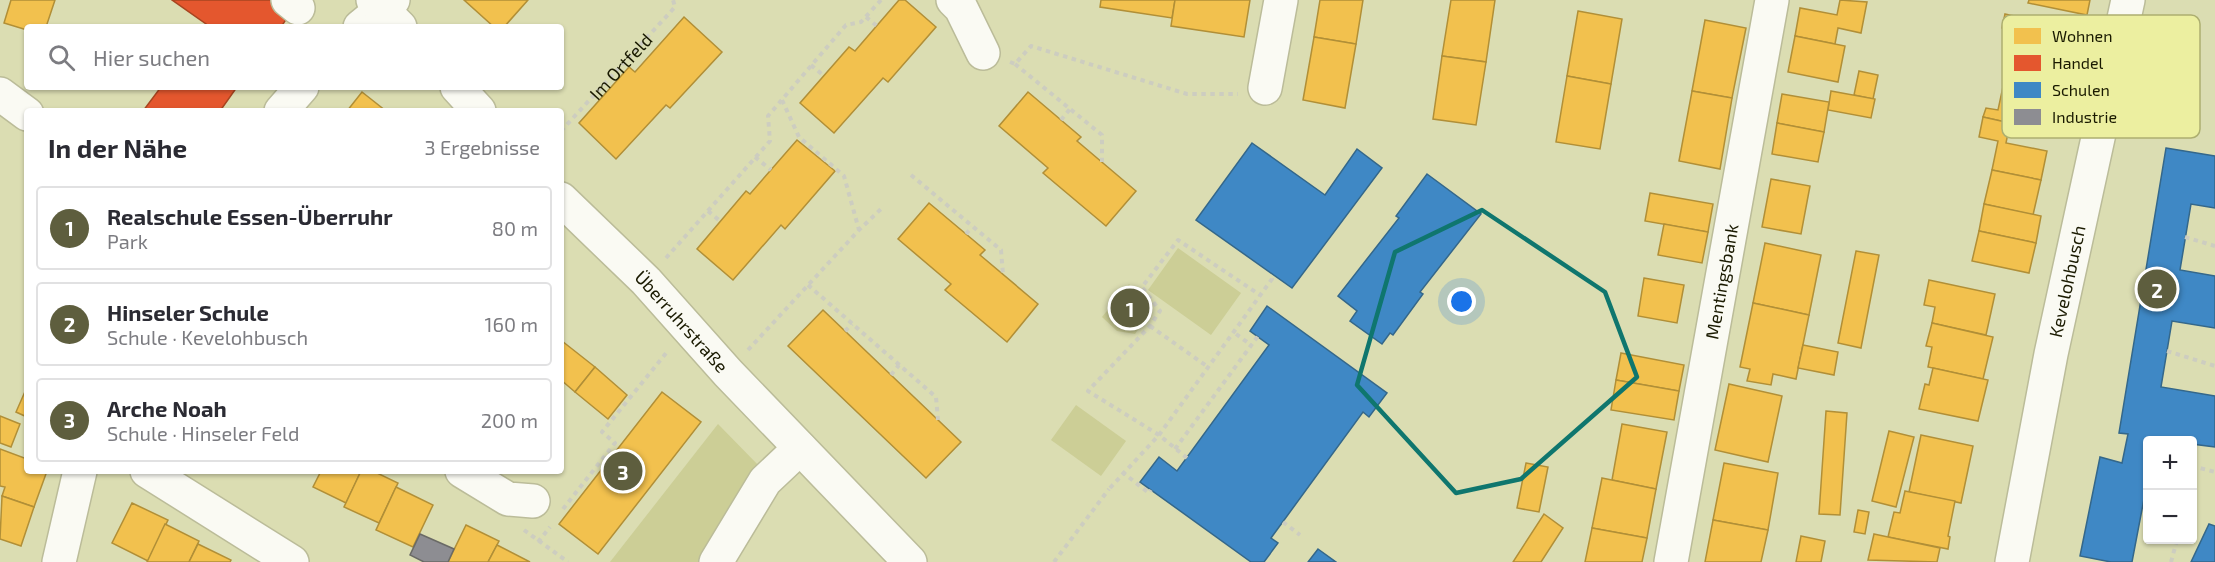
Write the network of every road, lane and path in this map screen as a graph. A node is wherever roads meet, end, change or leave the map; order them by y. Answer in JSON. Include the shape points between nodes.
{"nodes":[{"id":1,"x":673,"y":0,"type":"edge"},
{"id":2,"x":881,"y":0,"type":"edge"},
{"id":3,"x":952,"y":0,"type":"edge"},
{"id":4,"x":1281,"y":0,"type":"edge"},
{"id":5,"x":1772,"y":0,"type":"edge"},
{"id":6,"x":2128,"y":0,"type":"edge"},
{"id":7,"x":2125,"y":15,"type":"edge"},
{"id":8,"x":866,"y":17,"type":"junction"},
{"id":9,"x":877,"y":26,"type":"dead end"},
{"id":10,"x":983,"y":53,"type":"joint"},
{"id":11,"x":1016,"y":64,"type":"junction"},
{"id":12,"x":811,"y":65,"type":"junction"},
{"id":13,"x":824,"y":76,"type":"dead end"},
{"id":14,"x":1265,"y":88,"type":"joint"},
{"id":15,"x":299,"y":90,"type":"edge"},
{"id":16,"x":460,"y":90,"type":"edge"},
{"id":17,"x":0,"y":94,"type":"edge"},
{"id":18,"x":782,"y":100,"type":"junction"},
{"id":19,"x":284,"y":108,"type":"edge"},
{"id":20,"x":476,"y":108,"type":"edge"},
{"id":21,"x":1070,"y":109,"type":"junction"},
{"id":22,"x":24,"y":112,"type":"edge"},
{"id":23,"x":1061,"y":120,"type":"dead end"},
{"id":24,"x":564,"y":127,"type":"edge"},
{"id":25,"x":2098,"y":138,"type":"edge"},
{"id":26,"x":755,"y":157,"type":"junction"},
{"id":27,"x":1102,"y":162,"type":"dead end"},
{"id":28,"x":771,"y":170,"type":"dead end"},
{"id":29,"x":911,"y":175,"type":"dead end"},
{"id":30,"x":564,"y":202,"type":"edge"},
{"id":31,"x":882,"y":208,"type":"dead end"},
{"id":32,"x":708,"y":211,"type":"junction"},
{"id":33,"x":720,"y":221,"type":"dead end"},
{"id":34,"x":972,"y":226,"type":"junction"},
{"id":35,"x":859,"y":230,"type":"junction"},
{"id":36,"x":966,"y":234,"type":"dead end"},
{"id":37,"x":2185,"y":237,"type":"dead end"},
{"id":38,"x":2215,"y":246,"type":"edge"},
{"id":39,"x":1003,"y":274,"type":"dead end"},
{"id":40,"x":1271,"y":274,"type":"dead end"},
{"id":41,"x":646,"y":281,"type":"junction"},
{"id":42,"x":808,"y":285,"type":"junction"},
{"id":43,"x":1260,"y":295,"type":"junction"},
{"id":44,"x":852,"y":324,"type":"junction"},
{"id":45,"x":1150,"y":326,"type":"junction"},
{"id":46,"x":845,"y":331,"type":"dead end"},
{"id":47,"x":692,"y":333,"type":"junction"},
{"id":48,"x":1236,"y":334,"type":"dead end"},
{"id":49,"x":1258,"y":336,"type":"dead end"},
{"id":50,"x":1251,"y":345,"type":"junction"},
{"id":51,"x":2167,"y":351,"type":"dead end"},
{"id":52,"x":899,"y":365,"type":"junction"},
{"id":53,"x":2215,"y":366,"type":"edge"},
{"id":54,"x":1208,"y":367,"type":"junction"},
{"id":55,"x":728,"y":373,"type":"junction"},
{"id":56,"x":891,"y":375,"type":"dead end"},
{"id":57,"x":938,"y":420,"type":"dead end"},
{"id":58,"x":1159,"y":435,"type":"junction"},
{"id":59,"x":615,"y":443,"type":"junction"},
{"id":60,"x":620,"y":446,"type":"dead end"},
{"id":61,"x":800,"y":448,"type":"junction"},
{"id":62,"x":1175,"y":449,"type":"junction"},
{"id":63,"x":1187,"y":458,"type":"dead end"},
{"id":64,"x":598,"y":464,"type":"junction"},
{"id":65,"x":2197,"y":467,"type":"edge"},
{"id":66,"x":603,"y":468,"type":"dead end"},
{"id":67,"x":1122,"y":472,"type":"junction"},
{"id":68,"x":2215,"y":472,"type":"edge"},
{"id":69,"x":79,"y":474,"type":"edge"},
{"id":70,"x":152,"y":474,"type":"edge"},
{"id":71,"x":467,"y":474,"type":"edge"},
{"id":72,"x":1151,"y":490,"type":"dead end"},
{"id":73,"x":550,"y":511,"type":"junction"},
{"id":74,"x":1283,"y":522,"type":"dead end"},
{"id":75,"x":1300,"y":535,"type":"dead end"},
{"id":76,"x":538,"y":542,"type":"junction"},
{"id":77,"x":2176,"y":544,"type":"edge"},
{"id":78,"x":59,"y":562,"type":"edge"},
{"id":79,"x":292,"y":562,"type":"edge"},
{"id":80,"x":568,"y":562,"type":"edge"},
{"id":81,"x":716,"y":562,"type":"edge"},
{"id":82,"x":910,"y":562,"type":"edge"},
{"id":83,"x":1054,"y":562,"type":"edge"},
{"id":84,"x":1671,"y":562,"type":"edge"},
{"id":85,"x":2012,"y":562,"type":"edge"},
{"id":86,"x":2171,"y":562,"type":"edge"}],
"edges":[{"from":1,"to":24,"type":"path","name":"Im Ortfeld","via":[[675,7]]},
{"from":2,"to":8,"type":"path"},
{"from":3,"to":10,"type":"street","via":[[961,8]]},
{"from":4,"to":14,"type":"street"},
{"from":5,"to":84,"type":"street","name":"Mentingsbank"},
{"from":6,"to":7,"type":"street","name":"Kevelohbusch"},
{"from":8,"to":9,"type":"path"},
{"from":8,"to":12,"type":"path","via":[[846,25]]},
{"from":10,"to":11,"type":"path"},
{"from":11,"to":14,"type":"path","via":[[1031,46],[1187,94],[1229,96]]},
{"from":11,"to":21,"type":"path"},
{"from":12,"to":13,"type":"path"},
{"from":12,"to":18,"type":"path"},
{"from":15,"to":19,"type":"street"},
{"from":16,"to":20,"type":"street"},
{"from":17,"to":22,"type":"street"},
{"from":18,"to":26,"type":"path","via":[[768,116],[770,141]]},
{"from":18,"to":35,"type":"path","via":[[799,137],[844,176]]},
{"from":21,"to":23,"type":"path"},
{"from":21,"to":27,"type":"path","via":[[1102,135]]},
{"from":25,"to":85,"type":"street","name":"Kevelohbusch","via":[[2051,354]]},
{"from":26,"to":28,"type":"path"},
{"from":26,"to":32,"type":"path"},
{"from":29,"to":34,"type":"path"},
{"from":30,"to":41,"type":"street","name":"Überruhrstraße"},
{"from":31,"to":35,"type":"path"},
{"from":32,"to":33,"type":"path"},
{"from":32,"to":41,"type":"path"},
{"from":34,"to":36,"type":"path"},
{"from":34,"to":39,"type":"path","via":[[1001,250]]},
{"from":35,"to":42,"type":"path"},
{"from":37,"to":38,"type":"path"},
{"from":40,"to":43,"type":"path","via":[[1272,279]]},
{"from":41,"to":47,"type":"street","name":"Überruhrstraße"},
{"from":42,"to":44,"type":"path"},
{"from":42,"to":55,"type":"path"},
{"from":43,"to":45,"type":"path","via":[[1178,240],[1142,287],[1160,310]]},
{"from":43,"to":54,"type":"path"},
{"from":44,"to":46,"type":"path"},
{"from":44,"to":52,"type":"path"},
{"from":45,"to":54,"type":"path"},
{"from":45,"to":58,"type":"path","via":[[1088,392]]},
{"from":47,"to":55,"type":"street","name":"Überruhrstraße"},
{"from":47,"to":59,"type":"path","via":[[662,356],[602,432]]},
{"from":48,"to":50,"type":"path"},
{"from":49,"to":50,"type":"path"},
{"from":50,"to":62,"type":"path"},
{"from":51,"to":53,"type":"path"},
{"from":52,"to":56,"type":"path"},
{"from":52,"to":57,"type":"path","via":[[936,398]]},
{"from":54,"to":58,"type":"path"},
{"from":55,"to":61,"type":"street","name":"Überruhrstraße"},
{"from":58,"to":62,"type":"path"},
{"from":58,"to":67,"type":"path"},
{"from":59,"to":60,"type":"path"},
{"from":59,"to":64,"type":"path"},
{"from":61,"to":81,"type":"street","via":[[765,481]]},
{"from":61,"to":82,"type":"street","name":"Überruhrstraße"},
{"from":62,"to":63,"type":"path"},
{"from":64,"to":66,"type":"path"},
{"from":64,"to":73,"type":"path"},
{"from":65,"to":68,"type":"path"},
{"from":67,"to":72,"type":"path","via":[[1149,493]]},
{"from":67,"to":83,"type":"path"},
{"from":69,"to":78,"type":"street"},
{"from":70,"to":79,"type":"street"},
{"from":71,"to":73,"type":"street","via":[[508,499]]},
{"from":73,"to":76,"type":"path"},
{"from":73,"to":76,"type":"path","via":[[523,532]]},
{"from":74,"to":75,"type":"path"},
{"from":76,"to":80,"type":"path"},
{"from":77,"to":86,"type":"path"}]}
